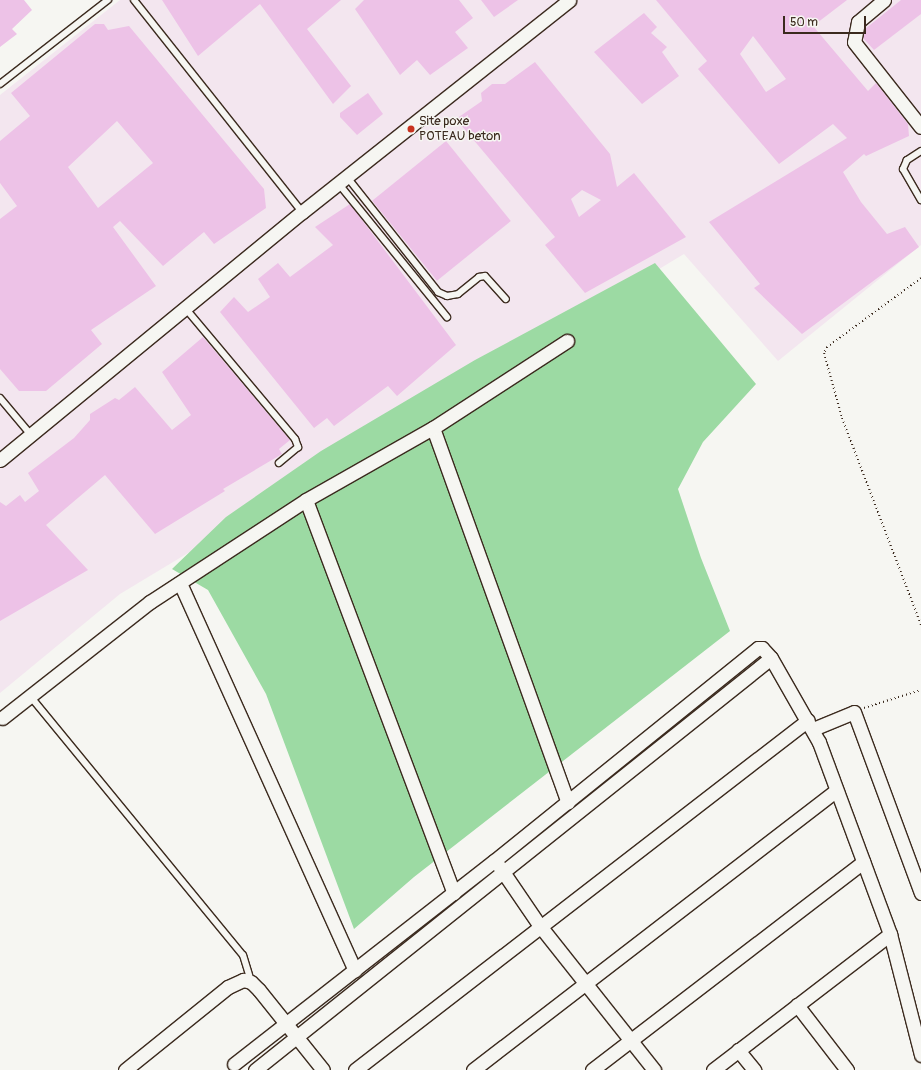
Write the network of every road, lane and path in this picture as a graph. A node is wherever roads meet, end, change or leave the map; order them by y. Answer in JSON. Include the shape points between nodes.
{"nodes":[{"id":1,"x":108,"y":0,"type":"edge"},
{"id":2,"x":134,"y":0,"type":"edge"},
{"id":3,"x":569,"y":0,"type":"edge"},
{"id":4,"x":884,"y":0,"type":"edge"},
{"id":5,"x":0,"y":84,"type":"edge"},
{"id":6,"x":921,"y":127,"type":"edge"},
{"id":7,"x":921,"y":151,"type":"edge"},
{"id":8,"x":343,"y":180,"type":"junction"},
{"id":9,"x":921,"y":200,"type":"edge"},
{"id":10,"x":302,"y":212,"type":"junction"},
{"id":11,"x":921,"y":278,"type":"edge"},
{"id":12,"x":506,"y":299,"type":"dead end"},
{"id":13,"x":186,"y":309,"type":"junction"},
{"id":14,"x":447,"y":317,"type":"dead end"},
{"id":15,"x":567,"y":341,"type":"dead end"},
{"id":16,"x":0,"y":398,"type":"edge"},
{"id":17,"x":433,"y":428,"type":"junction"},
{"id":18,"x":31,"y":435,"type":"junction"},
{"id":19,"x":0,"y":460,"type":"edge"},
{"id":20,"x":279,"y":463,"type":"dead end"},
{"id":21,"x":306,"y":500,"type":"junction"},
{"id":22,"x":180,"y":583,"type":"junction"},
{"id":23,"x":921,"y":625,"type":"edge"},
{"id":24,"x":771,"y":658,"type":"junction"},
{"id":25,"x":921,"y":690,"type":"edge"},
{"id":26,"x":30,"y":696,"type":"junction"},
{"id":27,"x":854,"y":712,"type":"junction"},
{"id":28,"x":2,"y":718,"type":"dead end"},
{"id":29,"x":810,"y":725,"type":"junction"},
{"id":30,"x":836,"y":790,"type":"junction"},
{"id":31,"x":568,"y":802,"type":"junction"},
{"id":32,"x":494,"y":861,"type":"junction"},
{"id":33,"x":863,"y":862,"type":"junction"},
{"id":34,"x":503,"y":872,"type":"junction"},
{"id":35,"x":454,"y":893,"type":"junction"},
{"id":36,"x":921,"y":893,"type":"edge"},
{"id":37,"x":540,"y":926,"type":"junction"},
{"id":38,"x":890,"y":934,"type":"junction"},
{"id":39,"x":354,"y":970,"type":"junction"},
{"id":40,"x":251,"y":982,"type":"junction"},
{"id":41,"x":587,"y":983,"type":"junction"},
{"id":42,"x":797,"y":1004,"type":"junction"},
{"id":43,"x":284,"y":1025,"type":"junction"},
{"id":44,"x":295,"y":1038,"type":"junction"},
{"id":45,"x":631,"y":1040,"type":"junction"},
{"id":46,"x":738,"y":1050,"type":"junction"},
{"id":47,"x":921,"y":1055,"type":"edge"},
{"id":48,"x":234,"y":1064,"type":"dead end"},
{"id":49,"x":125,"y":1070,"type":"edge"},
{"id":50,"x":255,"y":1070,"type":"edge"},
{"id":51,"x":323,"y":1070,"type":"edge"},
{"id":52,"x":354,"y":1070,"type":"edge"},
{"id":53,"x":473,"y":1070,"type":"edge"},
{"id":54,"x":592,"y":1070,"type":"edge"},
{"id":55,"x":654,"y":1070,"type":"edge"},
{"id":56,"x":713,"y":1070,"type":"edge"},
{"id":57,"x":754,"y":1070,"type":"edge"},
{"id":58,"x":847,"y":1070,"type":"edge"}],
"edges":[{"from":1,"to":5,"type":"lane"},
{"from":2,"to":10,"type":"lane"},
{"from":3,"to":8,"type":"street"},
{"from":4,"to":6,"type":"street","via":[[858,22],[854,42]]},
{"from":7,"to":9,"type":"lane","via":[[907,160],[903,169]]},
{"from":8,"to":10,"type":"street"},
{"from":8,"to":12,"type":"lane","via":[[438,292],[447,296],[458,294],[479,276],[485,276]]},
{"from":8,"to":14,"type":"lane"},
{"from":10,"to":13,"type":"street"},
{"from":11,"to":23,"type":"path","via":[[827,347],[824,361]]},
{"from":13,"to":18,"type":"street"},
{"from":13,"to":20,"type":"lane","via":[[295,439],[298,447]]},
{"from":15,"to":17,"type":"street"},
{"from":16,"to":18,"type":"lane"},
{"from":17,"to":21,"type":"street"},
{"from":17,"to":31,"type":"street"},
{"from":18,"to":19,"type":"street"},
{"from":21,"to":22,"type":"street"},
{"from":21,"to":35,"type":"street"},
{"from":22,"to":26,"type":"street","via":[[150,602]]},
{"from":22,"to":39,"type":"street"},
{"from":24,"to":29,"type":"street"},
{"from":24,"to":31,"type":"street","via":[[762,648],[753,650]]},
{"from":24,"to":34,"type":"street"},
{"from":25,"to":27,"type":"path"},
{"from":26,"to":28,"type":"street"},
{"from":26,"to":40,"type":"lane","via":[[243,955]]},
{"from":27,"to":29,"type":"street"},
{"from":27,"to":36,"type":"street"},
{"from":29,"to":30,"type":"street"},
{"from":29,"to":37,"type":"street"},
{"from":30,"to":33,"type":"street"},
{"from":30,"to":41,"type":"street"},
{"from":31,"to":32,"type":"street"},
{"from":32,"to":34,"type":"street"},
{"from":32,"to":35,"type":"street"},
{"from":33,"to":38,"type":"street"},
{"from":33,"to":45,"type":"street"},
{"from":34,"to":37,"type":"street"},
{"from":34,"to":44,"type":"street"},
{"from":35,"to":39,"type":"street"},
{"from":37,"to":41,"type":"street"},
{"from":37,"to":52,"type":"street"},
{"from":38,"to":42,"type":"street"},
{"from":38,"to":47,"type":"street"},
{"from":39,"to":43,"type":"street"},
{"from":40,"to":43,"type":"street"},
{"from":40,"to":49,"type":"street","via":[[236,982]]},
{"from":41,"to":45,"type":"street"},
{"from":41,"to":53,"type":"street"},
{"from":42,"to":46,"type":"street"},
{"from":42,"to":58,"type":"street"},
{"from":43,"to":44,"type":"street"},
{"from":43,"to":48,"type":"street"},
{"from":44,"to":50,"type":"street"},
{"from":44,"to":51,"type":"street"},
{"from":45,"to":54,"type":"street"},
{"from":45,"to":55,"type":"street"},
{"from":46,"to":56,"type":"street"},
{"from":46,"to":57,"type":"street"}]}
